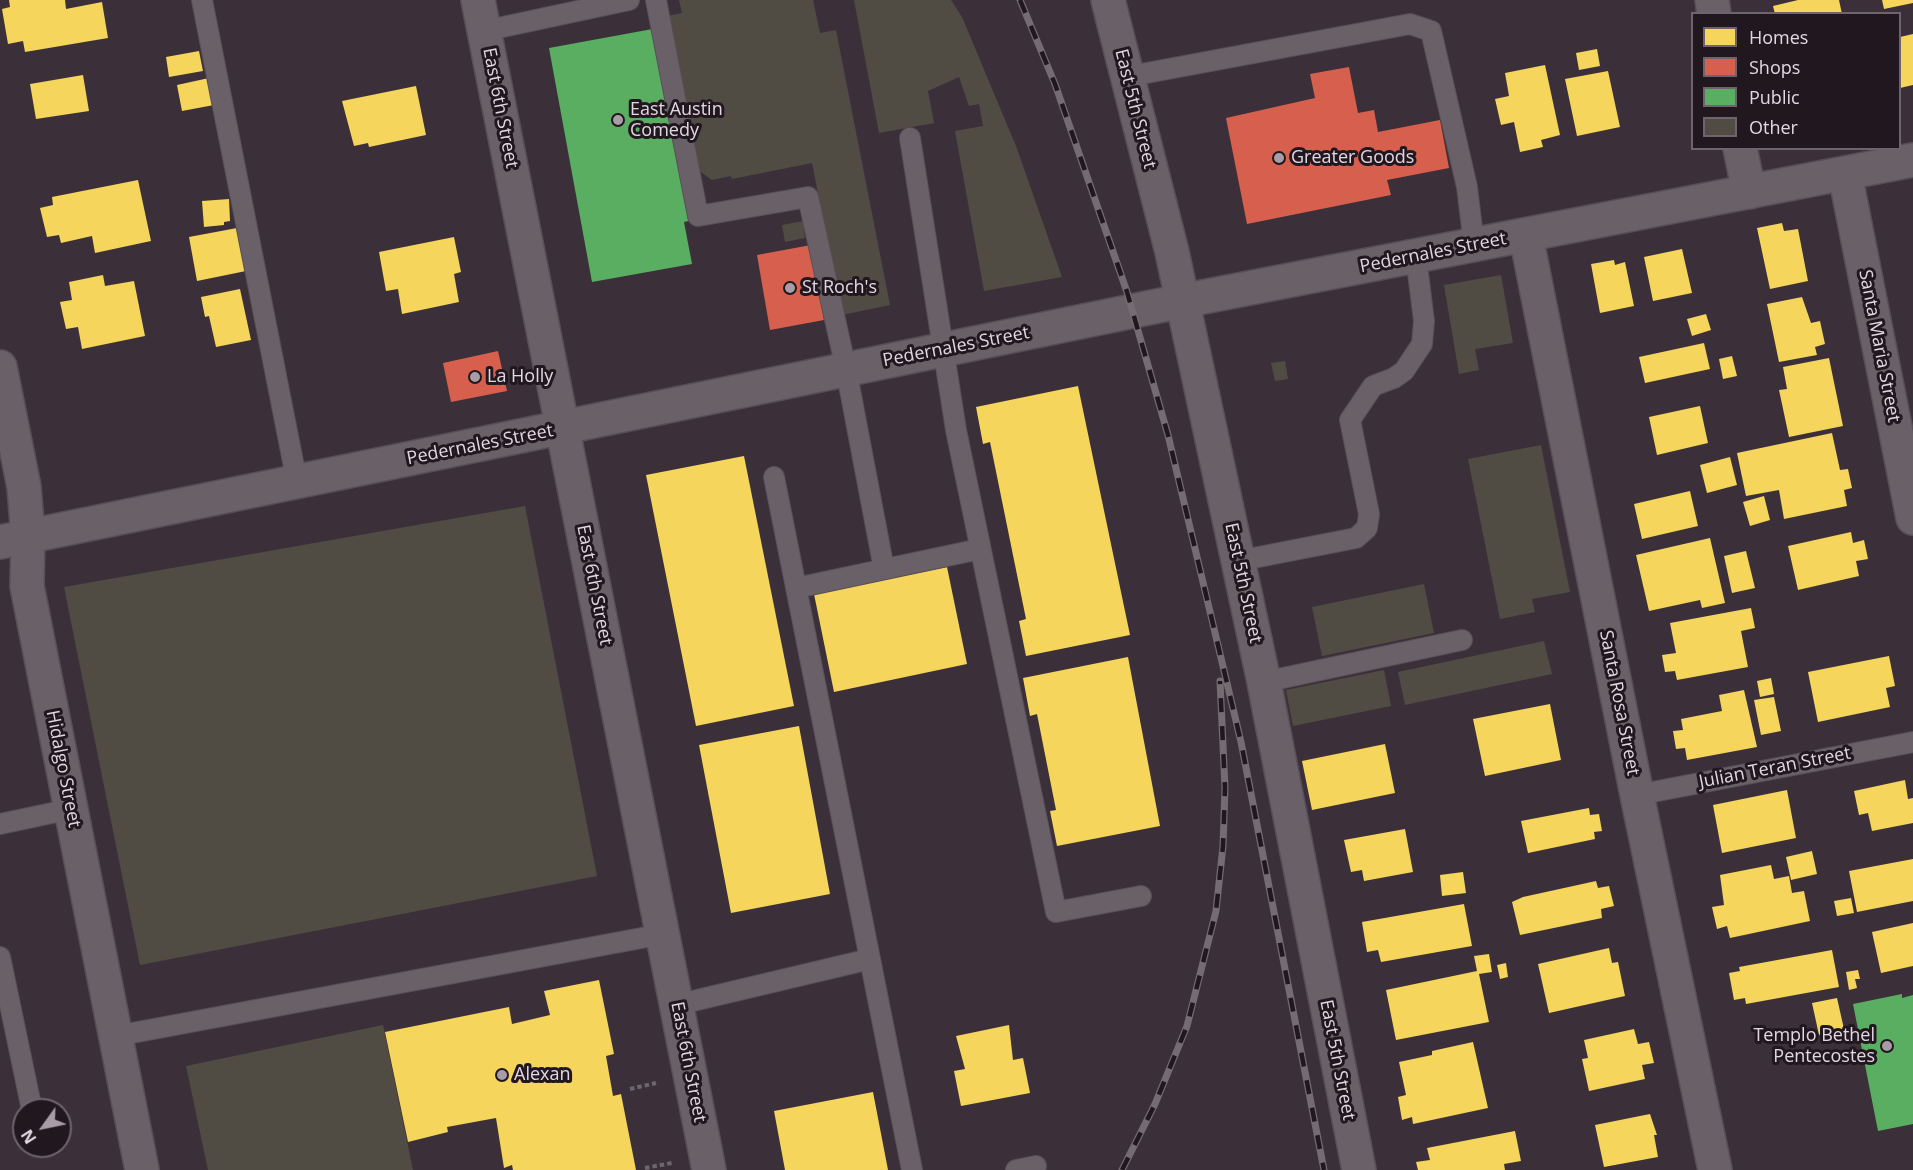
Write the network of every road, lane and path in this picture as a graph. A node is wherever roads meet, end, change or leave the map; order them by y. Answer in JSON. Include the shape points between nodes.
{"nodes":[{"id":1,"x":202,"y":0,"type":"edge"},
{"id":2,"x":478,"y":0,"type":"edge"},
{"id":3,"x":629,"y":0,"type":"edge"},
{"id":4,"x":656,"y":0,"type":"edge"},
{"id":5,"x":1108,"y":0,"type":"edge"},
{"id":6,"x":484,"y":31,"type":"junction"},
{"id":7,"x":1125,"y":77,"type":"junction"},
{"id":8,"x":910,"y":138,"type":"dead end"},
{"id":9,"x":1740,"y":150,"type":"edge"},
{"id":10,"x":1913,"y":160,"type":"edge"},
{"id":11,"x":1845,"y":174,"type":"junction"},
{"id":12,"x":1749,"y":192,"type":"junction"},
{"id":13,"x":1526,"y":236,"type":"junction"},
{"id":14,"x":1474,"y":245,"type":"junction"},
{"id":15,"x":1416,"y":257,"type":"junction"},
{"id":16,"x":1182,"y":301,"type":"junction"},
{"id":17,"x":942,"y":349,"type":"junction"},
{"id":18,"x":0,"y":367,"type":"edge"},
{"id":19,"x":846,"y":369,"type":"junction"},
{"id":20,"x":563,"y":428,"type":"junction"},
{"id":21,"x":774,"y":477,"type":"dead end"},
{"id":22,"x":297,"y":482,"type":"junction"},
{"id":23,"x":1913,"y":518,"type":"edge"},
{"id":24,"x":14,"y":539,"type":"edge"},
{"id":25,"x":980,"y":549,"type":"junction"},
{"id":26,"x":1238,"y":561,"type":"junction"},
{"id":27,"x":884,"y":569,"type":"junction"},
{"id":28,"x":796,"y":588,"type":"junction"},
{"id":29,"x":1462,"y":640,"type":"dead end"},
{"id":30,"x":1264,"y":682,"type":"junction"},
{"id":31,"x":1913,"y":742,"type":"edge"},
{"id":32,"x":1637,"y":795,"type":"junction"},
{"id":33,"x":71,"y":809,"type":"junction"},
{"id":34,"x":0,"y":824,"type":"edge"},
{"id":35,"x":1141,"y":896,"type":"dead end"},
{"id":36,"x":663,"y":934,"type":"junction"},
{"id":37,"x":870,"y":959,"type":"junction"},
{"id":38,"x":1,"y":965,"type":"edge"},
{"id":39,"x":676,"y":1005,"type":"junction"},
{"id":40,"x":116,"y":1036,"type":"junction"},
{"id":41,"x":647,"y":1085,"type":"dead end"},
{"id":42,"x":630,"y":1089,"type":"dead end"},
{"id":43,"x":29,"y":1098,"type":"edge"},
{"id":44,"x":676,"y":1162,"type":"dead end"},
{"id":45,"x":1036,"y":1166,"type":"dead end"},
{"id":46,"x":645,"y":1168,"type":"dead end"},
{"id":47,"x":142,"y":1170,"type":"edge"},
{"id":48,"x":710,"y":1170,"type":"edge"},
{"id":49,"x":912,"y":1170,"type":"edge"},
{"id":50,"x":1016,"y":1170,"type":"edge"},
{"id":51,"x":1359,"y":1170,"type":"edge"},
{"id":52,"x":1715,"y":1170,"type":"edge"}],
"edges":[{"from":1,"to":22,"type":"lane"},
{"from":2,"to":6,"type":"street","name":"East 6th Street"},
{"from":3,"to":6,"type":"lane"},
{"from":4,"to":19,"type":"lane","via":[[698,216],[808,197]]},
{"from":5,"to":7,"type":"street","name":"East 5th Street"},
{"from":6,"to":20,"type":"street","name":"East 6th Street"},
{"from":7,"to":14,"type":"lane","via":[[1410,24],[1431,31],[1467,187]]},
{"from":7,"to":16,"type":"street","name":"East 5th Street"},
{"from":8,"to":17,"type":"lane"},
{"from":9,"to":12,"type":"street"},
{"from":10,"to":11,"type":"street","name":"Pedernales Street"},
{"from":11,"to":12,"type":"street","name":"Pedernales Street"},
{"from":11,"to":23,"type":"street","name":"Santa Maria Street"},
{"from":12,"to":13,"type":"street","name":"Pedernales Street"},
{"from":13,"to":14,"type":"street","name":"Pedernales Street"},
{"from":13,"to":32,"type":"street","name":"Santa Rosa Street"},
{"from":14,"to":15,"type":"street","name":"Pedernales Street"},
{"from":15,"to":16,"type":"street","name":"Pedernales Street"},
{"from":15,"to":26,"type":"lane","via":[[1424,321],[1422,344],[1404,371],[1373,386],[1350,420],[1369,514],[1367,528],[1356,538]]},
{"from":16,"to":17,"type":"street","name":"Pedernales Street"},
{"from":16,"to":26,"type":"street","name":"East 5th Street"},
{"from":17,"to":19,"type":"street","name":"Pedernales Street"},
{"from":17,"to":25,"type":"lane"},
{"from":18,"to":24,"type":"street","name":"Hidalgo Street","via":[[24,487]]},
{"from":19,"to":20,"type":"street","name":"Pedernales Street"},
{"from":19,"to":27,"type":"lane"},
{"from":20,"to":22,"type":"street","name":"Pedernales Street"},
{"from":20,"to":36,"type":"street","name":"East 6th Street"},
{"from":21,"to":28,"type":"lane"},
{"from":22,"to":24,"type":"street","name":"Pedernales Street"},
{"from":24,"to":33,"type":"street","name":"Hidalgo Street","via":[[27,586]]},
{"from":25,"to":27,"type":"lane"},
{"from":25,"to":35,"type":"lane","via":[[1056,912]]},
{"from":26,"to":30,"type":"street","name":"East 5th Street"},
{"from":27,"to":28,"type":"lane"},
{"from":28,"to":37,"type":"lane"},
{"from":29,"to":30,"type":"lane"},
{"from":30,"to":51,"type":"street","name":"East 5th Street"},
{"from":31,"to":32,"type":"lane","name":"Julian Teran Street"},
{"from":32,"to":52,"type":"street","name":"Santa Rosa Street"},
{"from":33,"to":34,"type":"lane"},
{"from":33,"to":40,"type":"street","name":"Hidalgo Street"},
{"from":36,"to":39,"type":"street","name":"East 6th Street"},
{"from":36,"to":40,"type":"lane"},
{"from":37,"to":39,"type":"lane"},
{"from":37,"to":49,"type":"lane"},
{"from":38,"to":43,"type":"lane"},
{"from":39,"to":48,"type":"street","name":"East 6th Street"},
{"from":40,"to":47,"type":"street","name":"Hidalgo Street"},
{"from":41,"to":42,"type":"path"},
{"from":44,"to":46,"type":"path"},
{"from":45,"to":50,"type":"lane"}]}
